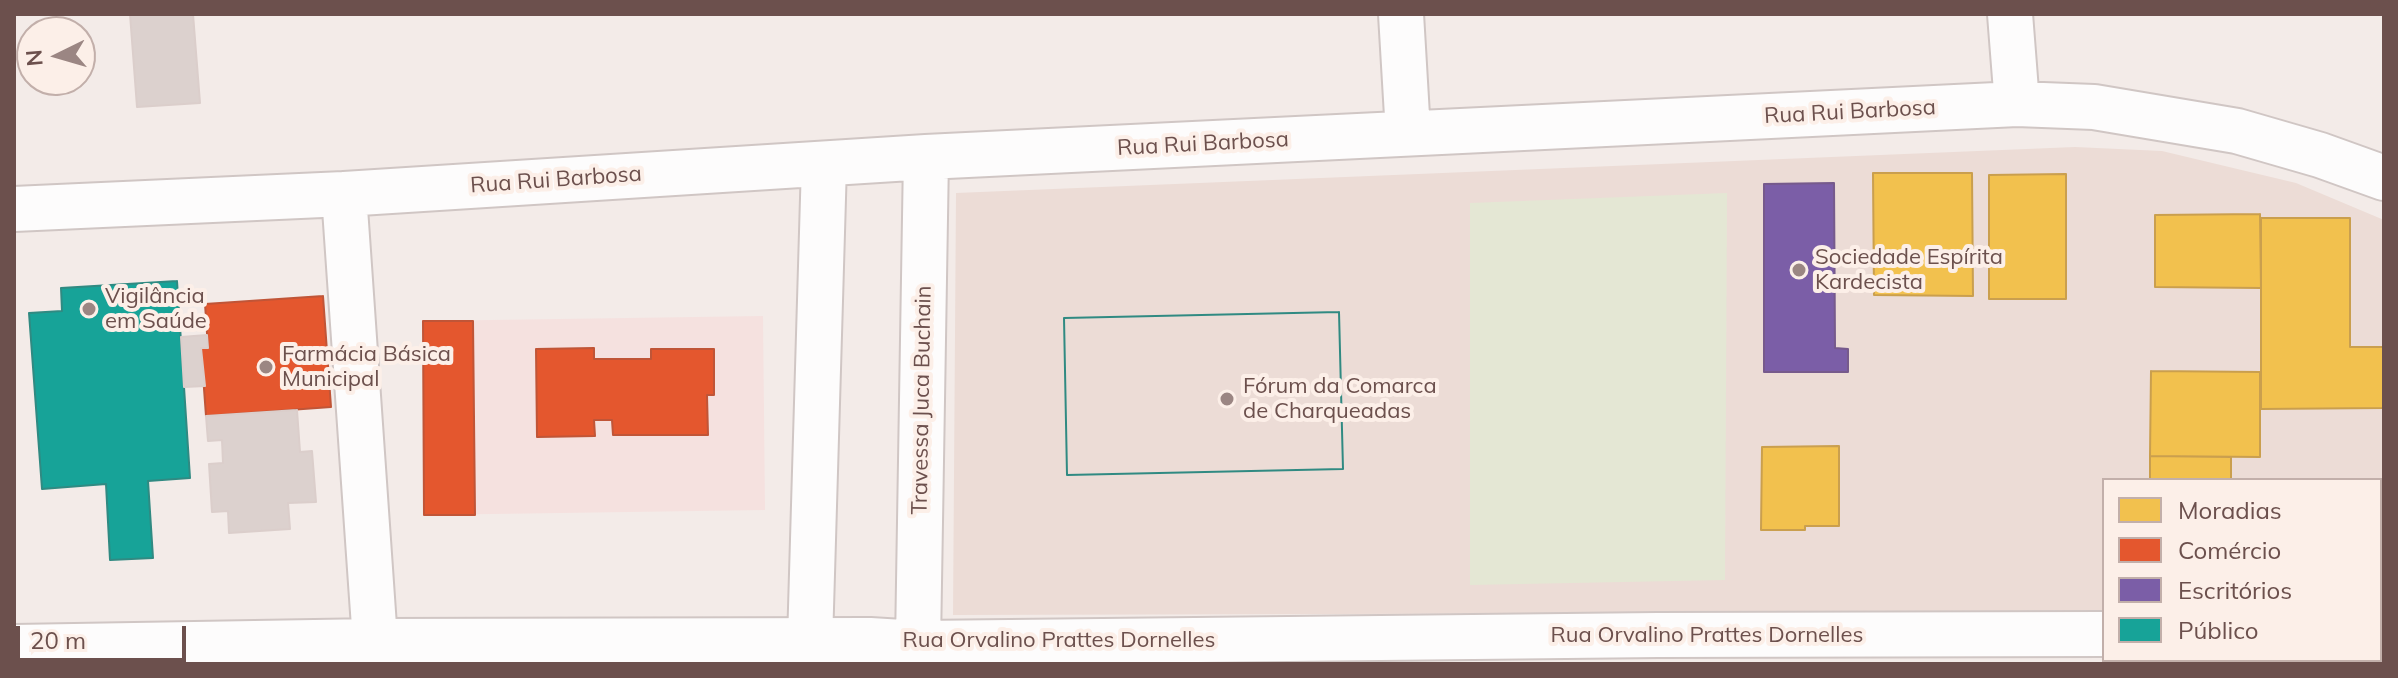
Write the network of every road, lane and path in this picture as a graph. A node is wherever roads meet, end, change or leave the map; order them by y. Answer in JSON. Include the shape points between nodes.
{"nodes":[{"id":1,"x":1401,"y":14,"type":"edge"},
{"id":2,"x":2010,"y":14,"type":"edge"},
{"id":3,"x":2017,"y":104,"type":"junction"},
{"id":4,"x":1408,"y":133,"type":"junction"},
{"id":5,"x":926,"y":157,"type":"junction"},
{"id":6,"x":824,"y":164,"type":"junction"},
{"id":7,"x":2384,"y":178,"type":"edge"},
{"id":8,"x":344,"y":194,"type":"junction"},
{"id":9,"x":14,"y":209,"type":"edge"},
{"id":10,"x":2102,"y":634,"type":"edge"},
{"id":11,"x":375,"y":641,"type":"junction"},
{"id":12,"x":810,"y":642,"type":"junction"},
{"id":13,"x":918,"y":643,"type":"junction"},
{"id":14,"x":14,"y":647,"type":"edge"},
{"id":15,"x":870,"y":652,"type":"edge"},
{"id":16,"x":294,"y":653,"type":"edge"}],
"edges":[{"from":1,"to":4,"type":"street"},
{"from":2,"to":3,"type":"street"},
{"from":3,"to":4,"type":"street","name":"Rua Rui Barbosa"},
{"from":3,"to":7,"type":"street","name":"Rua Rui Barbosa","via":[[2094,107],[2237,131]]},
{"from":4,"to":5,"type":"street","name":"Rua Rui Barbosa"},
{"from":5,"to":6,"type":"street","name":"Rua Rui Barbosa"},
{"from":5,"to":13,"type":"street","name":"Travessa Juca Buchain"},
{"from":6,"to":8,"type":"street","name":"Rua Rui Barbosa"},
{"from":6,"to":12,"type":"street"},
{"from":8,"to":9,"type":"street","name":"Rua Rui Barbosa"},
{"from":8,"to":11,"type":"street"},
{"from":10,"to":13,"type":"street","name":"Rua Orvalino Prattes Dornelles"},
{"from":11,"to":12,"type":"street","name":"Rua Orvalino Prattes Dornelles"},
{"from":11,"to":16,"type":"street","name":"Rua Orvalino Prattes Dornelles"},
{"from":12,"to":15,"type":"street","name":"Rua Orvalino Prattes Dornelles"},
{"from":13,"to":15,"type":"street","name":"Rua Orvalino Prattes Dornelles"},
{"from":14,"to":16,"type":"street","name":"Rua Orvalino Prattes Dornelles"}]}
